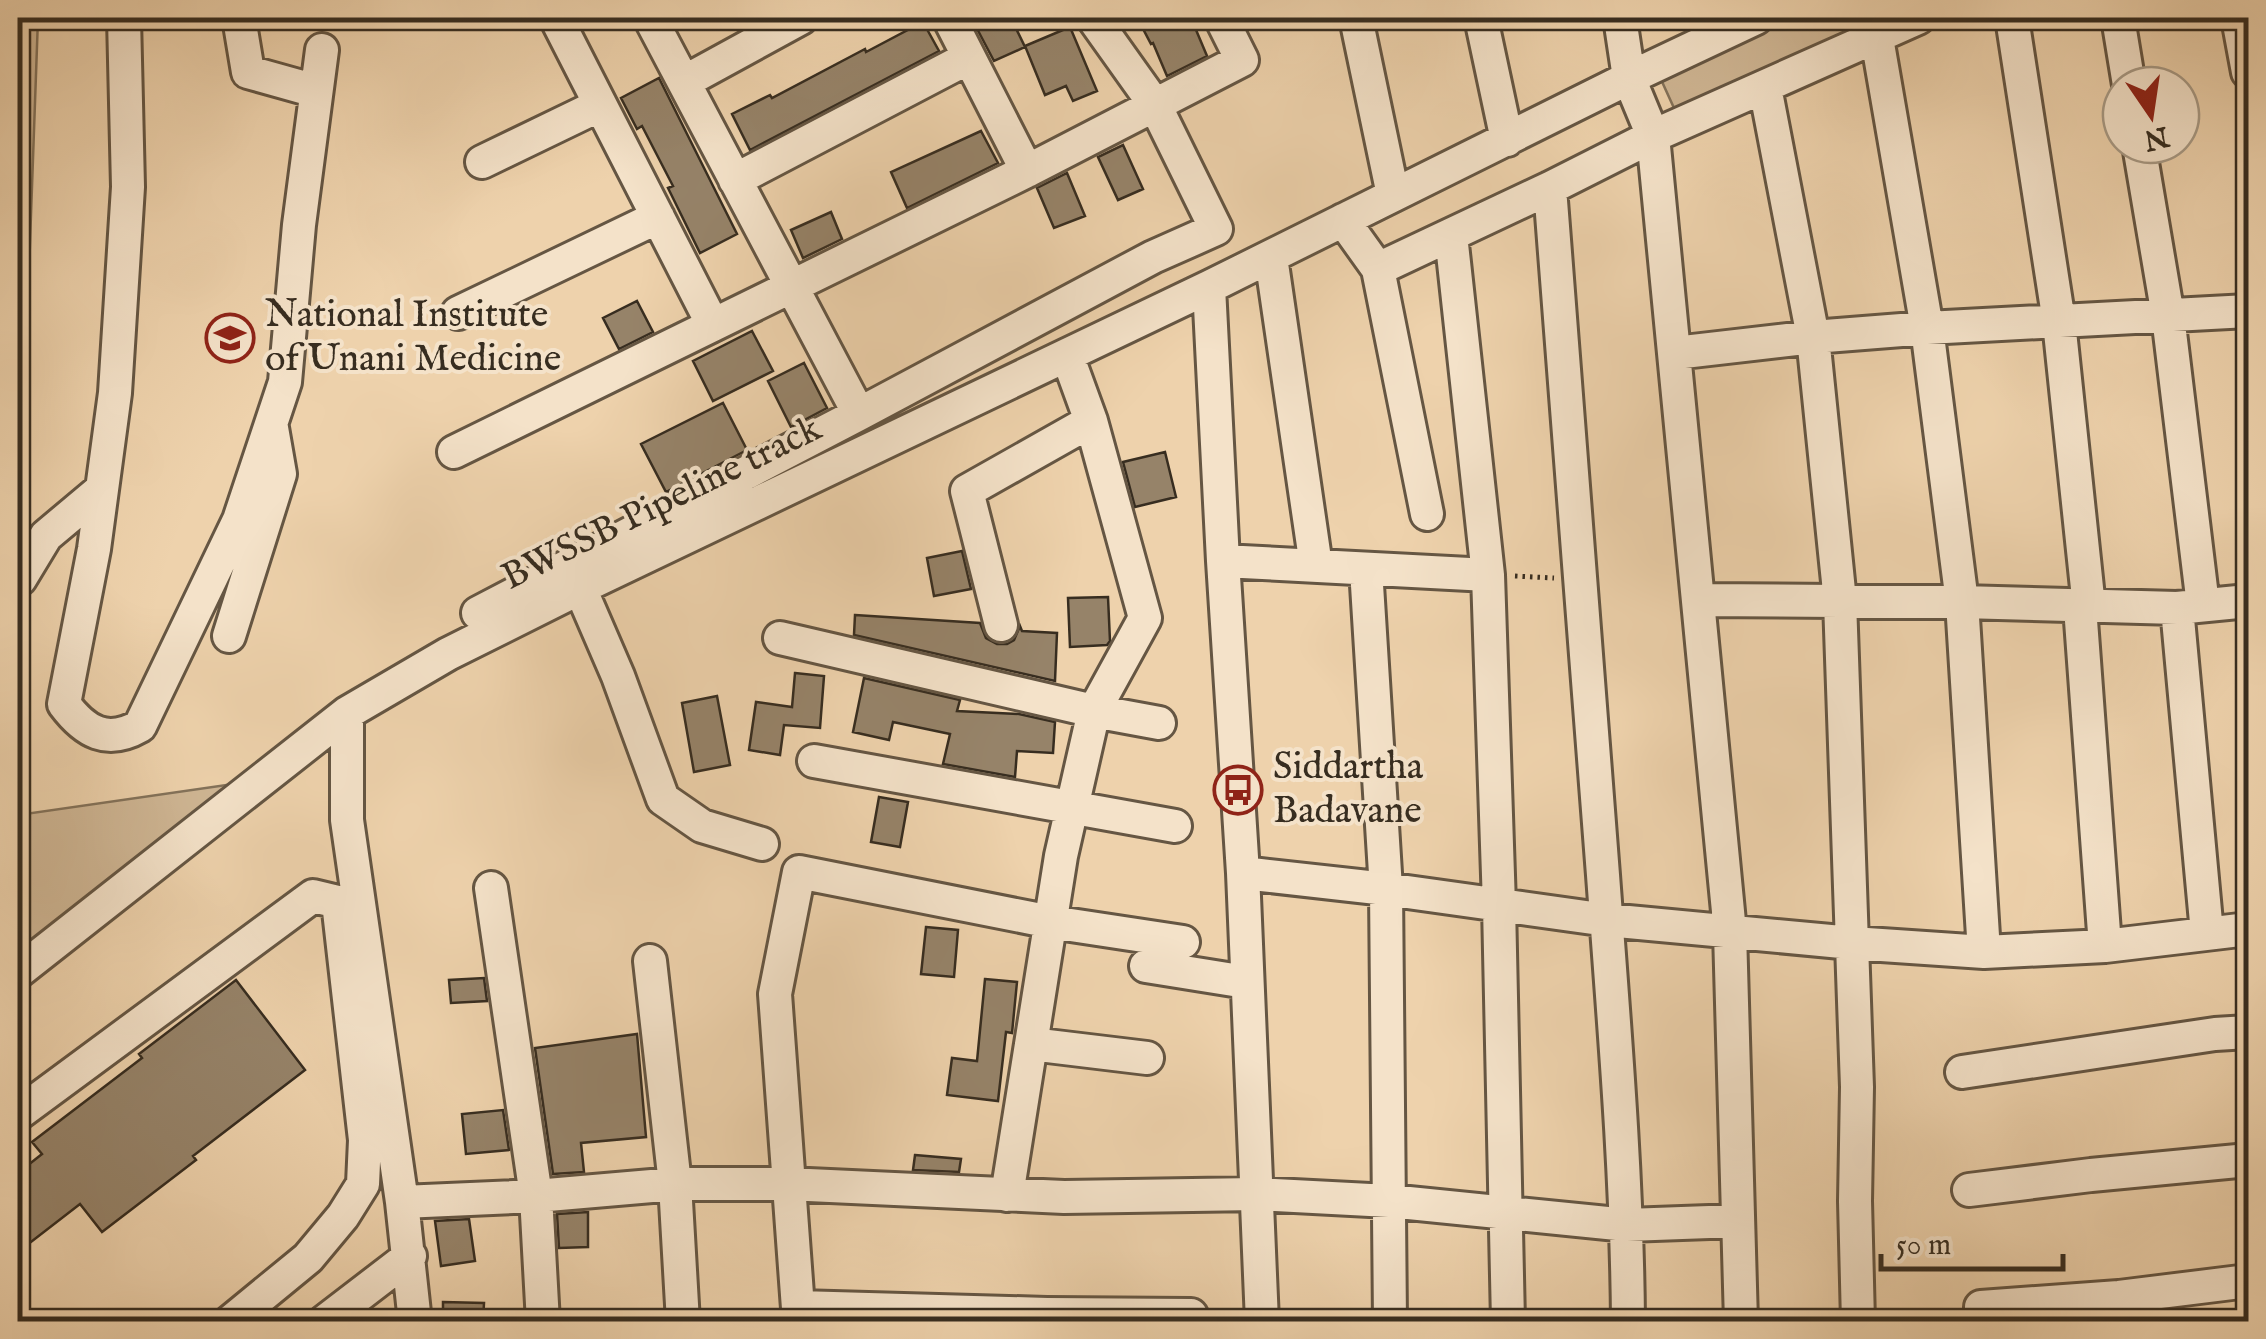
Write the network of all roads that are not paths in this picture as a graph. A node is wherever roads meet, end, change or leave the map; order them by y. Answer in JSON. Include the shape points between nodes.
{"nodes":[{"id":1,"x":124,"y":18,"type":"edge"},
{"id":2,"x":239,"y":18,"type":"edge"},
{"id":3,"x":556,"y":18,"type":"edge"},
{"id":4,"x":650,"y":18,"type":"edge"},
{"id":5,"x":800,"y":18,"type":"edge"},
{"id":6,"x":949,"y":18,"type":"edge"},
{"id":7,"x":1093,"y":18,"type":"edge"},
{"id":8,"x":1220,"y":18,"type":"edge"},
{"id":9,"x":1356,"y":18,"type":"edge"},
{"id":10,"x":1481,"y":18,"type":"edge"},
{"id":11,"x":1620,"y":18,"type":"edge"},
{"id":12,"x":1755,"y":18,"type":"edge"},
{"id":13,"x":1918,"y":18,"type":"edge"},
{"id":14,"x":2012,"y":18,"type":"edge"},
{"id":15,"x":2118,"y":18,"type":"edge"},
{"id":16,"x":2238,"y":18,"type":"edge"},
{"id":17,"x":1877,"y":38,"type":"junction"},
{"id":18,"x":322,"y":50,"type":"dead end"},
{"id":19,"x":968,"y":58,"type":"junction"},
{"id":20,"x":2126,"y":65,"type":"edge"},
{"id":21,"x":2248,"y":72,"type":"edge"},
{"id":22,"x":1629,"y":78,"type":"junction"},
{"id":23,"x":684,"y":82,"type":"junction"},
{"id":24,"x":1766,"y":87,"type":"junction"},
{"id":25,"x":316,"y":91,"type":"junction"},
{"id":26,"x":600,"y":105,"type":"junction"},
{"id":27,"x":1156,"y":105,"type":"junction"},
{"id":28,"x":1652,"y":136,"type":"junction"},
{"id":29,"x":1507,"y":140,"type":"junction"},
{"id":30,"x":482,"y":162,"type":"dead end"},
{"id":31,"x":2143,"y":165,"type":"edge"},
{"id":32,"x":1027,"y":171,"type":"junction"},
{"id":33,"x":735,"y":180,"type":"junction"},
{"id":34,"x":1550,"y":188,"type":"junction"},
{"id":35,"x":1393,"y":195,"type":"junction"},
{"id":36,"x":658,"y":217,"type":"junction"},
{"id":37,"x":1343,"y":220,"type":"junction"},
{"id":38,"x":1451,"y":235,"type":"junction"},
{"id":39,"x":1153,"y":257,"type":"junction"},
{"id":40,"x":1271,"y":257,"type":"junction"},
{"id":41,"x":1378,"y":269,"type":"junction"},
{"id":42,"x":791,"y":286,"type":"junction"},
{"id":43,"x":1210,"y":287,"type":"junction"},
{"id":44,"x":1178,"y":302,"type":"junction"},
{"id":45,"x":2248,"y":311,"type":"edge"},
{"id":46,"x":458,"y":313,"type":"dead end"},
{"id":47,"x":2168,"y":316,"type":"junction"},
{"id":48,"x":2058,"y":322,"type":"junction"},
{"id":49,"x":713,"y":325,"type":"junction"},
{"id":50,"x":1926,"y":328,"type":"junction"},
{"id":51,"x":1814,"y":337,"type":"junction"},
{"id":52,"x":1675,"y":353,"type":"junction"},
{"id":53,"x":1067,"y":355,"type":"junction"},
{"id":54,"x":859,"y":414,"type":"junction"},
{"id":55,"x":1090,"y":421,"type":"junction"},
{"id":56,"x":272,"y":423,"type":"junction"},
{"id":57,"x":454,"y":452,"type":"dead end"},
{"id":58,"x":102,"y":488,"type":"junction"},
{"id":59,"x":1427,"y":514,"type":"dead end"},
{"id":60,"x":1223,"y":562,"type":"junction"},
{"id":61,"x":1316,"y":566,"type":"junction"},
{"id":62,"x":1366,"y":569,"type":"junction"},
{"id":63,"x":1488,"y":575,"type":"junction"},
{"id":64,"x":20,"y":580,"type":"edge"},
{"id":65,"x":580,"y":588,"type":"junction"},
{"id":66,"x":1698,"y":600,"type":"junction"},
{"id":67,"x":1840,"y":601,"type":"junction"},
{"id":68,"x":2248,"y":601,"type":"edge"},
{"id":69,"x":1962,"y":602,"type":"junction"},
{"id":70,"x":2084,"y":607,"type":"junction"},
{"id":71,"x":2190,"y":607,"type":"junction"},
{"id":72,"x":478,"y":613,"type":"dead end"},
{"id":73,"x":1002,"y":626,"type":"dead end"},
{"id":74,"x":230,"y":636,"type":"dead end"},
{"id":75,"x":780,"y":638,"type":"dead end"},
{"id":76,"x":1094,"y":711,"type":"junction"},
{"id":77,"x":347,"y":714,"type":"junction"},
{"id":78,"x":1158,"y":723,"type":"dead end"},
{"id":79,"x":814,"y":761,"type":"dead end"},
{"id":80,"x":1071,"y":808,"type":"junction"},
{"id":81,"x":1175,"y":826,"type":"dead end"},
{"id":82,"x":762,"y":844,"type":"dead end"},
{"id":83,"x":1243,"y":872,"type":"junction"},
{"id":84,"x":491,"y":888,"type":"dead end"},
{"id":85,"x":1386,"y":889,"type":"junction"},
{"id":86,"x":1498,"y":905,"type":"junction"},
{"id":87,"x":1606,"y":920,"type":"junction"},
{"id":88,"x":1051,"y":922,"type":"junction"},
{"id":89,"x":2248,"y":929,"type":"edge"},
{"id":90,"x":1730,"y":932,"type":"junction"},
{"id":91,"x":2207,"y":933,"type":"junction"},
{"id":92,"x":1183,"y":942,"type":"dead end"},
{"id":93,"x":1852,"y":943,"type":"junction"},
{"id":94,"x":2105,"y":946,"type":"junction"},
{"id":95,"x":1984,"y":952,"type":"junction"},
{"id":96,"x":650,"y":962,"type":"dead end"},
{"id":97,"x":1146,"y":966,"type":"dead end"},
{"id":98,"x":18,"y":972,"type":"edge"},
{"id":99,"x":1246,"y":982,"type":"junction"},
{"id":100,"x":2248,"y":1032,"type":"edge"},
{"id":101,"x":1031,"y":1044,"type":"junction"},
{"id":102,"x":1147,"y":1058,"type":"dead end"},
{"id":103,"x":1962,"y":1072,"type":"dead end"},
{"id":104,"x":18,"y":1114,"type":"edge"},
{"id":105,"x":2248,"y":1160,"type":"edge"},
{"id":106,"x":675,"y":1184,"type":"junction"},
{"id":107,"x":787,"y":1184,"type":"junction"},
{"id":108,"x":1968,"y":1190,"type":"dead end"},
{"id":109,"x":1256,"y":1194,"type":"junction"},
{"id":110,"x":1007,"y":1195,"type":"junction"},
{"id":111,"x":536,"y":1196,"type":"junction"},
{"id":112,"x":1388,"y":1201,"type":"junction"},
{"id":113,"x":402,"y":1202,"type":"junction"},
{"id":114,"x":1506,"y":1211,"type":"junction"},
{"id":115,"x":1737,"y":1221,"type":"junction"},
{"id":116,"x":1628,"y":1225,"type":"junction"},
{"id":117,"x":410,"y":1256,"type":"junction"},
{"id":118,"x":2248,"y":1281,"type":"edge"},
{"id":119,"x":2119,"y":1310,"type":"edge"},
{"id":120,"x":798,"y":1314,"type":"edge"},
{"id":121,"x":1192,"y":1314,"type":"dead end"},
{"id":122,"x":230,"y":1322,"type":"edge"},
{"id":123,"x":324,"y":1322,"type":"edge"},
{"id":124,"x":415,"y":1322,"type":"edge"},
{"id":125,"x":542,"y":1322,"type":"edge"},
{"id":126,"x":683,"y":1322,"type":"edge"},
{"id":127,"x":1262,"y":1322,"type":"edge"},
{"id":128,"x":1390,"y":1322,"type":"edge"},
{"id":129,"x":1508,"y":1322,"type":"edge"},
{"id":130,"x":1628,"y":1322,"type":"edge"},
{"id":131,"x":1741,"y":1322,"type":"edge"},
{"id":132,"x":1858,"y":1322,"type":"edge"},
{"id":133,"x":1980,"y":1322,"type":"edge"}],
"edges":[{"from":1,"to":58,"type":"street","via":[[128,188]]},
{"from":2,"to":25,"type":"street","via":[[248,72]]},
{"from":3,"to":26,"type":"street"},
{"from":4,"to":23,"type":"street"},
{"from":5,"to":23,"type":"street"},
{"from":6,"to":19,"type":"street"},
{"from":7,"to":27,"type":"street"},
{"from":8,"to":27,"type":"street","via":[[1242,60]]},
{"from":9,"to":35,"type":"street"},
{"from":10,"to":29,"type":"street"},
{"from":11,"to":22,"type":"street"},
{"from":12,"to":22,"type":"street","name":"BWSSB Pipeline track"},
{"from":13,"to":17,"type":"street"},
{"from":14,"to":48,"type":"street"},
{"from":15,"to":20,"type":"street"},
{"from":16,"to":21,"type":"street"},
{"from":17,"to":24,"type":"street"},
{"from":17,"to":50,"type":"street"},
{"from":18,"to":25,"type":"street"},
{"from":19,"to":32,"type":"street"},
{"from":19,"to":33,"type":"street"},
{"from":22,"to":28,"type":"street"},
{"from":22,"to":29,"type":"street","name":"BWSSB Pipeline track"},
{"from":23,"to":33,"type":"street"},
{"from":24,"to":28,"type":"street"},
{"from":24,"to":51,"type":"street"},
{"from":25,"to":56,"type":"street","via":[[286,382]]},
{"from":26,"to":30,"type":"street"},
{"from":26,"to":36,"type":"street"},
{"from":27,"to":32,"type":"street"},
{"from":27,"to":39,"type":"street","via":[[1216,229]]},
{"from":28,"to":34,"type":"street"},
{"from":28,"to":52,"type":"street"},
{"from":29,"to":35,"type":"street","name":"BWSSB Pipeline track"},
{"from":31,"to":47,"type":"street"},
{"from":32,"to":42,"type":"street"},
{"from":33,"to":42,"type":"street"},
{"from":34,"to":38,"type":"street"},
{"from":34,"to":87,"type":"street"},
{"from":35,"to":37,"type":"street","name":"BWSSB Pipeline track"},
{"from":36,"to":46,"type":"street"},
{"from":36,"to":49,"type":"street"},
{"from":37,"to":40,"type":"street","name":"BWSSB Pipeline track"},
{"from":37,"to":41,"type":"street"},
{"from":38,"to":41,"type":"street"},
{"from":38,"to":63,"type":"street"},
{"from":39,"to":44,"type":"street"},
{"from":39,"to":54,"type":"street"},
{"from":40,"to":43,"type":"street","name":"BWSSB Pipeline track"},
{"from":40,"to":61,"type":"street"},
{"from":41,"to":59,"type":"street"},
{"from":42,"to":49,"type":"street"},
{"from":42,"to":54,"type":"street"},
{"from":43,"to":44,"type":"street","name":"BWSSB Pipeline track"},
{"from":43,"to":60,"type":"street"},
{"from":44,"to":53,"type":"street","name":"BWSSB Pipeline track"},
{"from":45,"to":47,"type":"street"},
{"from":47,"to":48,"type":"street"},
{"from":47,"to":71,"type":"street"},
{"from":48,"to":50,"type":"street"},
{"from":48,"to":70,"type":"street"},
{"from":49,"to":57,"type":"street"},
{"from":50,"to":51,"type":"street"},
{"from":50,"to":69,"type":"street"},
{"from":51,"to":52,"type":"street"},
{"from":51,"to":67,"type":"street"},
{"from":52,"to":66,"type":"street"},
{"from":53,"to":55,"type":"street"},
{"from":53,"to":65,"type":"street","name":"BWSSB Pipeline track"},
{"from":54,"to":72,"type":"street"},
{"from":55,"to":73,"type":"street","via":[[967,492]]},
{"from":55,"to":76,"type":"street","via":[[1145,618]]},
{"from":56,"to":58,"type":"street","via":[[239,520],[140,726],[113,736],[90,730],[64,704]]},
{"from":56,"to":74,"type":"street","via":[[280,474]]},
{"from":58,"to":64,"type":"street","via":[[46,536]]},
{"from":60,"to":61,"type":"street"},
{"from":60,"to":83,"type":"street"},
{"from":61,"to":62,"type":"street"},
{"from":62,"to":63,"type":"street"},
{"from":62,"to":85,"type":"street"},
{"from":63,"to":86,"type":"street"},
{"from":65,"to":77,"type":"street","name":"BWSSB Pipeline track"},
{"from":65,"to":82,"type":"street","via":[[664,799],[702,826]]},
{"from":66,"to":67,"type":"street"},
{"from":66,"to":90,"type":"street"},
{"from":67,"to":69,"type":"street"},
{"from":67,"to":93,"type":"street"},
{"from":68,"to":71,"type":"street"},
{"from":69,"to":70,"type":"street"},
{"from":69,"to":95,"type":"street"},
{"from":70,"to":71,"type":"street"},
{"from":70,"to":94,"type":"street"},
{"from":71,"to":91,"type":"street"},
{"from":75,"to":76,"type":"street"},
{"from":76,"to":78,"type":"street"},
{"from":76,"to":80,"type":"street"},
{"from":77,"to":98,"type":"street","name":"BWSSB Pipeline track"},
{"from":77,"to":113,"type":"street","via":[[347,820]]},
{"from":79,"to":80,"type":"street"},
{"from":80,"to":81,"type":"street"},
{"from":80,"to":88,"type":"street"},
{"from":83,"to":85,"type":"street"},
{"from":83,"to":99,"type":"street"},
{"from":84,"to":111,"type":"street"},
{"from":85,"to":86,"type":"street"},
{"from":85,"to":112,"type":"street"},
{"from":86,"to":87,"type":"street"},
{"from":86,"to":114,"type":"street"},
{"from":87,"to":90,"type":"street"},
{"from":87,"to":116,"type":"street"},
{"from":88,"to":92,"type":"street"},
{"from":88,"to":101,"type":"street"},
{"from":88,"to":107,"type":"street","via":[[799,872],[775,994]]},
{"from":89,"to":91,"type":"street"},
{"from":90,"to":93,"type":"street"},
{"from":90,"to":115,"type":"street"},
{"from":91,"to":94,"type":"street"},
{"from":93,"to":95,"type":"street"},
{"from":93,"to":132,"type":"street"},
{"from":94,"to":95,"type":"street"},
{"from":96,"to":106,"type":"street"},
{"from":97,"to":99,"type":"street"},
{"from":99,"to":109,"type":"street"},
{"from":100,"to":103,"type":"street"},
{"from":101,"to":102,"type":"street"},
{"from":101,"to":110,"type":"street"},
{"from":104,"to":122,"type":"street","via":[[312,896],[338,902],[365,1140],[363,1184],[308,1258]]},
{"from":105,"to":108,"type":"street"},
{"from":106,"to":107,"type":"street"},
{"from":106,"to":111,"type":"street"},
{"from":106,"to":126,"type":"street"},
{"from":107,"to":110,"type":"street"},
{"from":107,"to":120,"type":"street"},
{"from":109,"to":110,"type":"street"},
{"from":109,"to":112,"type":"street"},
{"from":109,"to":127,"type":"street"},
{"from":111,"to":113,"type":"street"},
{"from":111,"to":125,"type":"street"},
{"from":112,"to":114,"type":"street"},
{"from":112,"to":128,"type":"street"},
{"from":113,"to":117,"type":"street"},
{"from":114,"to":116,"type":"street"},
{"from":114,"to":129,"type":"street"},
{"from":115,"to":116,"type":"street"},
{"from":115,"to":131,"type":"street"},
{"from":116,"to":130,"type":"street"},
{"from":117,"to":123,"type":"street"},
{"from":117,"to":124,"type":"street"},
{"from":118,"to":119,"type":"street"},
{"from":119,"to":133,"type":"street","via":[[1981,1307]]},
{"from":120,"to":121,"type":"street"}]}
